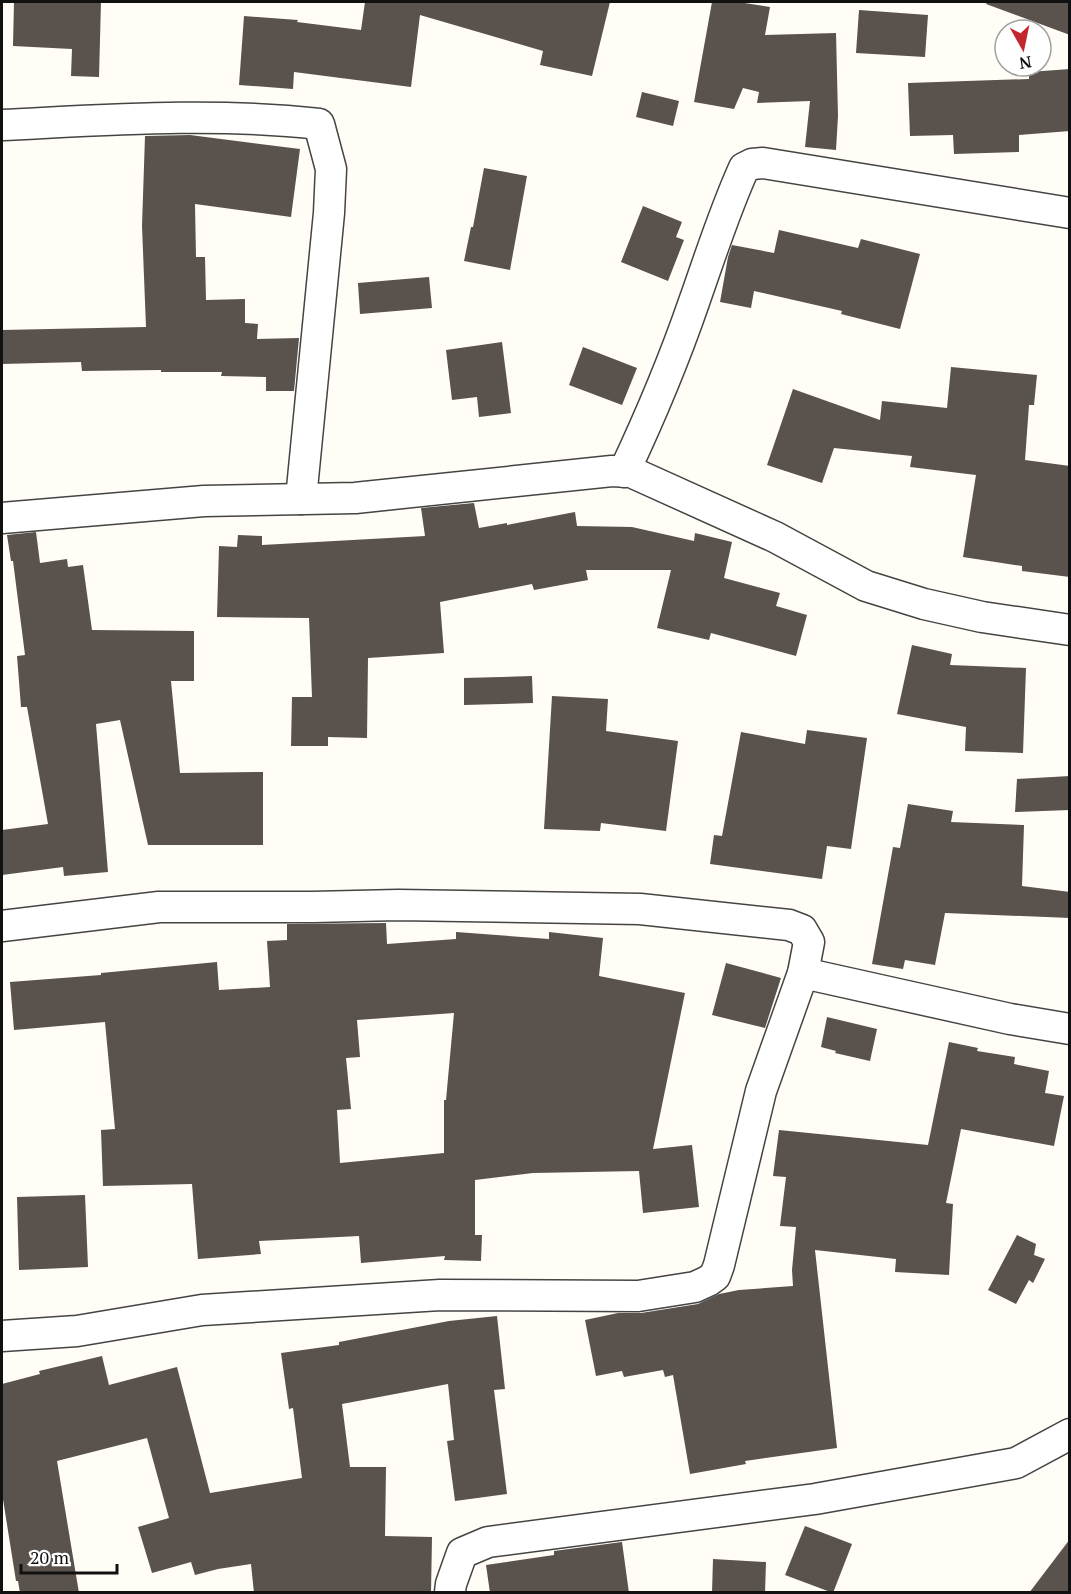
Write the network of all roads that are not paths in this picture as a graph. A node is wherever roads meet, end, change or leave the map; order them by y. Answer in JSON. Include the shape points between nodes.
{"nodes":[{"id":1,"x":2,"y":125,"type":"edge"},
{"id":2,"x":1070,"y":213,"type":"edge"},
{"id":3,"x":624,"y":472,"type":"junction"},
{"id":4,"x":302,"y":500,"type":"junction"},
{"id":5,"x":2,"y":518,"type":"edge"},
{"id":6,"x":1070,"y":630,"type":"edge"},
{"id":7,"x":2,"y":926,"type":"edge"},
{"id":8,"x":803,"y":973,"type":"junction"},
{"id":9,"x":1070,"y":1029,"type":"edge"},
{"id":10,"x":2,"y":1336,"type":"edge"},
{"id":11,"x":1070,"y":1434,"type":"edge"},
{"id":12,"x":450,"y":1593,"type":"edge"}],
"edges":[{"from":1,"to":4,"type":"street","via":[[175,117],[280,119],[319,124],[331,169]]},
{"from":2,"to":3,"type":"street","via":[[764,163],[744,168]]},
{"from":3,"to":4,"type":"street"},
{"from":3,"to":6,"type":"street","via":[[775,537],[866,586],[982,617]]},
{"from":4,"to":5,"type":"street","via":[[204,501]]},
{"from":7,"to":8,"type":"street","via":[[159,907],[640,909],[789,925],[802,930],[809,942]]},
{"from":8,"to":9,"type":"street"},
{"from":8,"to":10,"type":"street","via":[[761,1091],[719,1265],[715,1276],[695,1287],[638,1296],[440,1295],[202,1310],[77,1331]]},
{"from":11,"to":12,"type":"street","via":[[1016,1463],[814,1499],[488,1542],[462,1553]]}]}
